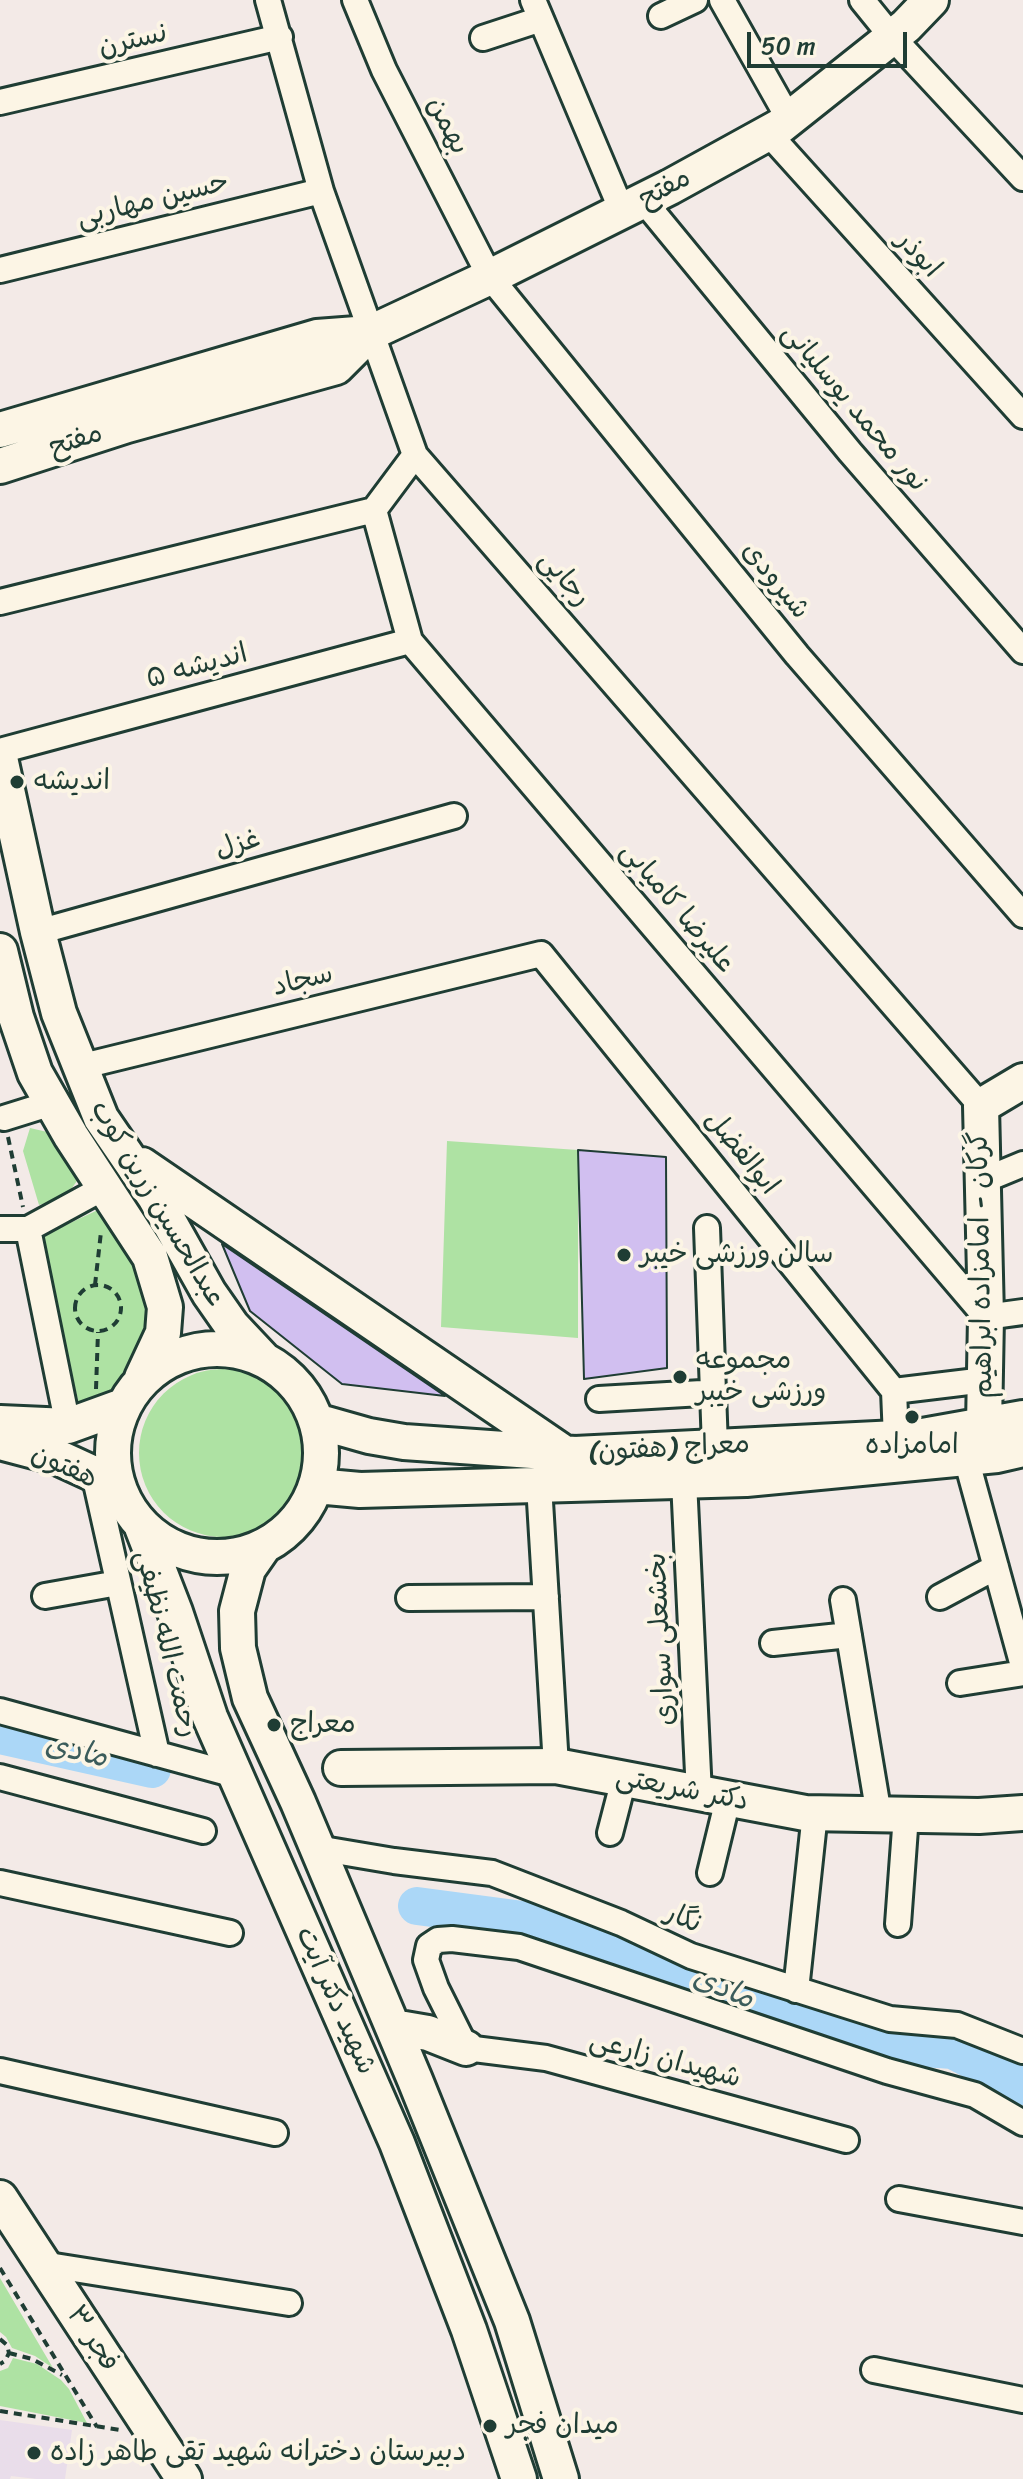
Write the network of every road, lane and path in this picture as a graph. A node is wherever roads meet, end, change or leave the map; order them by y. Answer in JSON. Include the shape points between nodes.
{"nodes":[{"id":1,"x":268,"y":0,"type":"edge"},
{"id":2,"x":355,"y":0,"type":"edge"},
{"id":3,"x":695,"y":0,"type":"edge"},
{"id":4,"x":722,"y":0,"type":"edge"},
{"id":5,"x":862,"y":0,"type":"edge"},
{"id":6,"x":931,"y":0,"type":"edge"},
{"id":7,"x":537,"y":10,"type":"edge"},
{"id":8,"x":661,"y":16,"type":"dead end"},
{"id":9,"x":280,"y":37,"type":"junction"},
{"id":10,"x":892,"y":37,"type":"junction"},
{"id":11,"x":483,"y":38,"type":"dead end"},
{"id":12,"x":0,"y":102,"type":"edge"},
{"id":13,"x":778,"y":126,"type":"junction"},
{"id":14,"x":1023,"y":178,"type":"edge"},
{"id":15,"x":321,"y":191,"type":"junction"},
{"id":16,"x":632,"y":206,"type":"junction"},
{"id":17,"x":0,"y":270,"type":"edge"},
{"id":18,"x":490,"y":277,"type":"junction"},
{"id":19,"x":370,"y":333,"type":"junction"},
{"id":20,"x":1020,"y":406,"type":"edge"},
{"id":21,"x":0,"y":430,"type":"edge"},
{"id":22,"x":415,"y":455,"type":"junction"},
{"id":23,"x":0,"y":466,"type":"edge"},
{"id":24,"x":374,"y":510,"type":"junction"},
{"id":25,"x":0,"y":602,"type":"edge"},
{"id":26,"x":410,"y":641,"type":"junction"},
{"id":27,"x":1023,"y":651,"type":"edge"},
{"id":28,"x":0,"y":751,"type":"edge"},
{"id":29,"x":0,"y":758,"type":"edge"},
{"id":30,"x":454,"y":816,"type":"dead end"},
{"id":31,"x":1023,"y":915,"type":"edge"},
{"id":32,"x":38,"y":932,"type":"junction"},
{"id":33,"x":0,"y":951,"type":"edge"},
{"id":34,"x":541,"y":954,"type":"joint"},
{"id":35,"x":79,"y":1067,"type":"junction"},
{"id":36,"x":1023,"y":1081,"type":"edge"},
{"id":37,"x":52,"y":1103,"type":"junction"},
{"id":38,"x":981,"y":1106,"type":"junction"},
{"id":39,"x":4,"y":1118,"type":"joint"},
{"id":40,"x":124,"y":1153,"type":"junction"},
{"id":41,"x":1023,"y":1164,"type":"edge"},
{"id":42,"x":982,"y":1181,"type":"junction"},
{"id":43,"x":105,"y":1187,"type":"junction"},
{"id":44,"x":707,"y":1228,"type":"dead end"},
{"id":45,"x":0,"y":1229,"type":"edge"},
{"id":46,"x":28,"y":1229,"type":"junction"},
{"id":47,"x":101,"y":1229,"type":"dead end"},
{"id":48,"x":95,"y":1285,"type":"junction"},
{"id":49,"x":209,"y":1293,"type":"junction"},
{"id":50,"x":165,"y":1307,"type":"junction"},
{"id":51,"x":1023,"y":1312,"type":"edge"},
{"id":52,"x":986,"y":1317,"type":"junction"},
{"id":53,"x":98,"y":1332,"type":"junction"},
{"id":54,"x":264,"y":1360,"type":"junction"},
{"id":55,"x":985,"y":1380,"type":"junction"},
{"id":56,"x":894,"y":1391,"type":"junction"},
{"id":57,"x":132,"y":1393,"type":"junction"},
{"id":58,"x":702,"y":1393,"type":"dead end"},
{"id":59,"x":599,"y":1399,"type":"dead end"},
{"id":60,"x":66,"y":1413,"type":"junction"},
{"id":61,"x":1023,"y":1418,"type":"edge"},
{"id":62,"x":316,"y":1421,"type":"junction"},
{"id":63,"x":0,"y":1423,"type":"edge"},
{"id":64,"x":984,"y":1425,"type":"junction"},
{"id":65,"x":369,"y":1436,"type":"junction"},
{"id":66,"x":896,"y":1438,"type":"junction"},
{"id":67,"x":0,"y":1442,"type":"edge"},
{"id":68,"x":715,"y":1447,"type":"junction"},
{"id":69,"x":1023,"y":1449,"type":"edge"},
{"id":70,"x":565,"y":1453,"type":"junction"},
{"id":71,"x":966,"y":1458,"type":"junction"},
{"id":72,"x":94,"y":1474,"type":"junction"},
{"id":73,"x":684,"y":1481,"type":"junction"},
{"id":74,"x":539,"y":1485,"type":"junction"},
{"id":75,"x":316,"y":1486,"type":"junction"},
{"id":76,"x":360,"y":1490,"type":"junction"},
{"id":77,"x":133,"y":1514,"type":"junction"},
{"id":78,"x":264,"y":1546,"type":"junction"},
{"id":79,"x":996,"y":1567,"type":"junction"},
{"id":80,"x":118,"y":1583,"type":"junction"},
{"id":81,"x":45,"y":1596,"type":"dead end"},
{"id":82,"x":546,"y":1597,"type":"junction"},
{"id":83,"x":940,"y":1597,"type":"dead end"},
{"id":84,"x":409,"y":1598,"type":"dead end"},
{"id":85,"x":843,"y":1600,"type":"dead end"},
{"id":86,"x":240,"y":1602,"type":"junction"},
{"id":87,"x":173,"y":1606,"type":"junction"},
{"id":88,"x":1017,"y":1624,"type":"edge"},
{"id":89,"x":849,"y":1635,"type":"junction"},
{"id":90,"x":773,"y":1643,"type":"dead end"},
{"id":91,"x":1023,"y":1666,"type":"edge"},
{"id":92,"x":1023,"y":1673,"type":"edge"},
{"id":93,"x":960,"y":1683,"type":"dead end"},
{"id":94,"x":0,"y":1711,"type":"edge"},
{"id":95,"x":157,"y":1754,"type":"junction"},
{"id":96,"x":556,"y":1766,"type":"junction"},
{"id":97,"x":341,"y":1768,"type":"dead end"},
{"id":98,"x":235,"y":1775,"type":"junction"},
{"id":99,"x":0,"y":1777,"type":"edge"},
{"id":100,"x":624,"y":1779,"type":"junction"},
{"id":101,"x":714,"y":1796,"type":"junction"},
{"id":102,"x":815,"y":1813,"type":"junction"},
{"id":103,"x":1023,"y":1813,"type":"edge"},
{"id":104,"x":893,"y":1815,"type":"junction"},
{"id":105,"x":203,"y":1831,"type":"dead end"},
{"id":106,"x":610,"y":1833,"type":"dead end"},
{"id":107,"x":317,"y":1848,"type":"junction"},
{"id":108,"x":710,"y":1873,"type":"dead end"},
{"id":109,"x":0,"y":1883,"type":"edge"},
{"id":110,"x":898,"y":1924,"type":"dead end"},
{"id":111,"x":230,"y":1933,"type":"dead end"},
{"id":112,"x":796,"y":1990,"type":"junction"},
{"id":113,"x":393,"y":2027,"type":"junction"},
{"id":114,"x":466,"y":2048,"type":"junction"},
{"id":115,"x":1023,"y":2051,"type":"edge"},
{"id":116,"x":0,"y":2071,"type":"edge"},
{"id":117,"x":415,"y":2080,"type":"junction"},
{"id":118,"x":1023,"y":2123,"type":"edge"},
{"id":119,"x":275,"y":2133,"type":"dead end"},
{"id":120,"x":846,"y":2140,"type":"dead end"},
{"id":121,"x":0,"y":2198,"type":"edge"},
{"id":122,"x":899,"y":2199,"type":"dead end"},
{"id":123,"x":1023,"y":2222,"type":"edge"},
{"id":124,"x":42,"y":2264,"type":"junction"},
{"id":125,"x":0,"y":2268,"type":"edge"},
{"id":126,"x":289,"y":2303,"type":"dead end"},
{"id":127,"x":0,"y":2339,"type":"edge"},
{"id":128,"x":9,"y":2353,"type":"junction"},
{"id":129,"x":0,"y":2364,"type":"edge"},
{"id":130,"x":874,"y":2370,"type":"dead end"},
{"id":131,"x":65,"y":2377,"type":"junction"},
{"id":132,"x":1023,"y":2400,"type":"edge"},
{"id":133,"x":0,"y":2411,"type":"edge"},
{"id":134,"x":97,"y":2427,"type":"junction"},
{"id":135,"x":155,"y":2436,"type":"junction"},
{"id":136,"x":184,"y":2479,"type":"edge"},
{"id":137,"x":519,"y":2479,"type":"edge"},
{"id":138,"x":561,"y":2479,"type":"edge"}],
"edges":[{"from":1,"to":9,"type":"street","name":"رجایی"},
{"from":2,"to":18,"type":"street","name":"بهمن","via":[[384,70]]},
{"from":3,"to":8,"type":"street"},
{"from":4,"to":13,"type":"street","name":"ابوذر"},
{"from":5,"to":10,"type":"street"},
{"from":6,"to":10,"type":"main road","name":"مفتح"},
{"from":7,"to":11,"type":"street"},
{"from":7,"to":16,"type":"street","name":"نور محمد یوسلیانی"},
{"from":9,"to":12,"type":"street","name":"نسترن"},
{"from":9,"to":15,"type":"street","name":"رجایی"},
{"from":10,"to":13,"type":"main road","name":"مفتح"},
{"from":10,"to":14,"type":"street"},
{"from":13,"to":16,"type":"main road","name":"مفتح"},
{"from":13,"to":20,"type":"street","name":"ابوذر"},
{"from":15,"to":17,"type":"street","name":"حسین مهاربی"},
{"from":15,"to":19,"type":"street","name":"رجایی"},
{"from":16,"to":18,"type":"main road","name":"مفتح"},
{"from":16,"to":27,"type":"street","name":"نور محمد یوسلیانی"},
{"from":18,"to":19,"type":"main road","name":"مفتح"},
{"from":18,"to":31,"type":"street","name":"شیرودی","via":[[797,655]]},
{"from":19,"to":21,"type":"main road","name":"مفتح","via":[[317,337]]},
{"from":19,"to":22,"type":"street","name":"رجایی"},
{"from":19,"to":23,"type":"main road","name":"مفتح","via":[[336,367]]},
{"from":22,"to":24,"type":"street"},
{"from":22,"to":38,"type":"street","name":"رجایی"},
{"from":24,"to":25,"type":"street"},
{"from":24,"to":26,"type":"street","name":"علیرضا کامیابی"},
{"from":26,"to":28,"type":"street","name":"اندیشه ۵"},
{"from":26,"to":52,"type":"street","name":"علیرضا کامیابی"},
{"from":29,"to":32,"type":"main road","name":"عبدالحسین زرین کوب"},
{"from":30,"to":32,"type":"street","name":"غزل"},
{"from":32,"to":35,"type":"main road","name":"عبدالحسین زرین کوب"},
{"from":33,"to":37,"type":"main road","name":"عبدالحسین زرین کوب","via":[[26,1047]]},
{"from":34,"to":35,"type":"street","name":"سجاد"},
{"from":34,"to":56,"type":"street","name":"ابوالفضل"},
{"from":35,"to":40,"type":"main road","name":"عبدالحسین زرین کوب","via":[[101,1118]]},
{"from":36,"to":38,"type":"main road","name":"گرکان - امامزاده ابراهیم"},
{"from":37,"to":39,"type":"street"},
{"from":37,"to":43,"type":"main road","name":"عبدالحسین زرین کوب"},
{"from":38,"to":42,"type":"main road","name":"گرکان - امامزاده ابراهیم"},
{"from":39,"to":46,"type":"path"},
{"from":40,"to":49,"type":"main road","name":"عبدالحسین زرین کوب"},
{"from":40,"to":70,"type":"main road"},
{"from":41,"to":42,"type":"street"},
{"from":42,"to":52,"type":"main road","name":"گرکان - امامزاده ابراهیم"},
{"from":43,"to":46,"type":"street"},
{"from":43,"to":50,"type":"main road","name":"عبدالحسین زرین کوب","via":[[150,1257]]},
{"from":44,"to":68,"type":"street"},
{"from":45,"to":46,"type":"street"},
{"from":46,"to":60,"type":"street"},
{"from":47,"to":48,"type":"path"},
{"from":48,"to":53,"type":"path","via":[[77,1298],[76,1313],[84,1326]]},
{"from":48,"to":53,"type":"path","via":[[110,1288],[122,1306],[118,1321]]},
{"from":49,"to":50,"type":"main road","via":[[208,1308],[197,1319],[175,1319]]},
{"from":49,"to":54,"type":"main road","name":"عبدالحسین زرین کوب"},
{"from":50,"to":57,"type":"main road","name":"عبدالحسین زرین کوب","via":[[163,1333]]},
{"from":51,"to":52,"type":"street"},
{"from":52,"to":55,"type":"main road","name":"گرکان - امامزاده ابراهیم"},
{"from":53,"to":60,"type":"path","via":[[93,1399]]},
{"from":54,"to":57,"type":"main road","via":[[232,1350],[199,1350],[168,1360]]},
{"from":54,"to":62,"type":"main road","via":[[304,1396]]},
{"from":55,"to":56,"type":"street"},
{"from":55,"to":64,"type":"main road","name":"گرکان - امامزاده ابراهیم"},
{"from":56,"to":66,"type":"street"},
{"from":57,"to":60,"type":"main road"},
{"from":57,"to":77,"type":"main road","via":[[112,1437],[113,1470]]},
{"from":58,"to":59,"type":"street"},
{"from":60,"to":63,"type":"main road"},
{"from":61,"to":64,"type":"main road","name":"معراج (هفتون)"},
{"from":62,"to":65,"type":"main road","name":"معراج (هفتون)"},
{"from":62,"to":75,"type":"main road","via":[[321,1464]]},
{"from":64,"to":66,"type":"main road","name":"معراج (هفتون)"},
{"from":65,"to":70,"type":"main road","name":"معراج (هفتون)"},
{"from":65,"to":76,"type":"main road","via":[[355,1445],[349,1462]]},
{"from":66,"to":68,"type":"main road","name":"معراج (هفتون)"},
{"from":67,"to":72,"type":"main road","name":"هفتون","via":[[57,1457]]},
{"from":68,"to":70,"type":"main road","name":"معراج (هفتون)"},
{"from":69,"to":71,"type":"main road","name":"معراج (هفتون)"},
{"from":71,"to":73,"type":"main road","name":"معراج (هفتون)"},
{"from":71,"to":79,"type":"street"},
{"from":72,"to":77,"type":"main road","name":"هفتون"},
{"from":72,"to":80,"type":"street","name":"رحمت الله نظیفی"},
{"from":73,"to":74,"type":"main road","name":"معراج (هفتون)"},
{"from":73,"to":101,"type":"street","name":"بخشعلی سواری"},
{"from":74,"to":76,"type":"main road","name":"معراج (هفتون)"},
{"from":74,"to":82,"type":"street"},
{"from":75,"to":76,"type":"main road","name":"معراج (هفتون)"},
{"from":75,"to":78,"type":"main road","via":[[287,1531]]},
{"from":77,"to":78,"type":"main road","via":[[169,1546],[200,1557],[233,1556]]},
{"from":77,"to":87,"type":"main road","name":"شهید دکتر آیت"},
{"from":78,"to":86,"type":"main road","name":"شهید دکتر آیت","via":[[248,1569]]},
{"from":79,"to":83,"type":"street"},
{"from":79,"to":88,"type":"street"},
{"from":80,"to":81,"type":"street"},
{"from":80,"to":95,"type":"street","name":"رحمت الله نظیفی"},
{"from":82,"to":84,"type":"street"},
{"from":82,"to":96,"type":"street"},
{"from":85,"to":89,"type":"street"},
{"from":86,"to":87,"type":"main road","via":[[227,1581],[205,1576],[181,1588]]},
{"from":86,"to":107,"type":"main road","name":"شهید دکتر آیت","via":[[238,1648],[250,1698]]},
{"from":87,"to":98,"type":"main road","name":"شهید دکتر آیت"},
{"from":88,"to":91,"type":"street"},
{"from":89,"to":90,"type":"street"},
{"from":89,"to":104,"type":"street"},
{"from":92,"to":93,"type":"street"},
{"from":94,"to":95,"type":"street"},
{"from":95,"to":98,"type":"street","name":"رحمت الله نظیفی"},
{"from":96,"to":97,"type":"main road","name":"دکتر شریعتی"},
{"from":96,"to":100,"type":"main road","name":"دکتر شریعتی"},
{"from":98,"to":137,"type":"main road","name":"شهید دکتر آیت","via":[[397,2143]]},
{"from":99,"to":105,"type":"street"},
{"from":100,"to":101,"type":"main road","name":"دکتر شریعتی"},
{"from":100,"to":106,"type":"street"},
{"from":101,"to":102,"type":"main road","name":"دکتر شریعتی"},
{"from":101,"to":108,"type":"street","name":"بخشعلی سواری"},
{"from":102,"to":104,"type":"main road","name":"دکتر شریعتی"},
{"from":102,"to":112,"type":"street"},
{"from":103,"to":104,"type":"main road","name":"دکتر شریعتی"},
{"from":104,"to":110,"type":"street"},
{"from":107,"to":112,"type":"street","name":"نگار","via":[[492,1873],[691,1956]]},
{"from":107,"to":113,"type":"main road","name":"شهید دکتر آیت"},
{"from":109,"to":111,"type":"street"},
{"from":112,"to":115,"type":"street","name":"نگار","via":[[890,2019],[957,2025]]},
{"from":113,"to":114,"type":"main road"},
{"from":113,"to":117,"type":"main road","name":"شهید دکتر آیت"},
{"from":114,"to":117,"type":"main road","via":[[439,2059]]},
{"from":114,"to":118,"type":"street","via":[[426,1960],[429,1946],[438,1940],[519,1947],[887,2071],[975,2095]]},
{"from":114,"to":120,"type":"street","name":"شهیدان زارعی","via":[[546,2058]]},
{"from":116,"to":119,"type":"street"},
{"from":117,"to":138,"type":"main road","name":"شهید دکتر آیت","via":[[512,2321]]},
{"from":121,"to":124,"type":"main road","name":"فجر ۳"},
{"from":122,"to":123,"type":"street"},
{"from":124,"to":126,"type":"street"},
{"from":124,"to":135,"type":"main road","name":"فجر ۳"},
{"from":125,"to":131,"type":"path"},
{"from":127,"to":128,"type":"path"},
{"from":128,"to":129,"type":"path"},
{"from":128,"to":131,"type":"path"},
{"from":130,"to":132,"type":"street"},
{"from":131,"to":134,"type":"path"},
{"from":133,"to":134,"type":"path"},
{"from":134,"to":135,"type":"path"},
{"from":135,"to":136,"type":"main road","name":"فجر ۳"}]}
